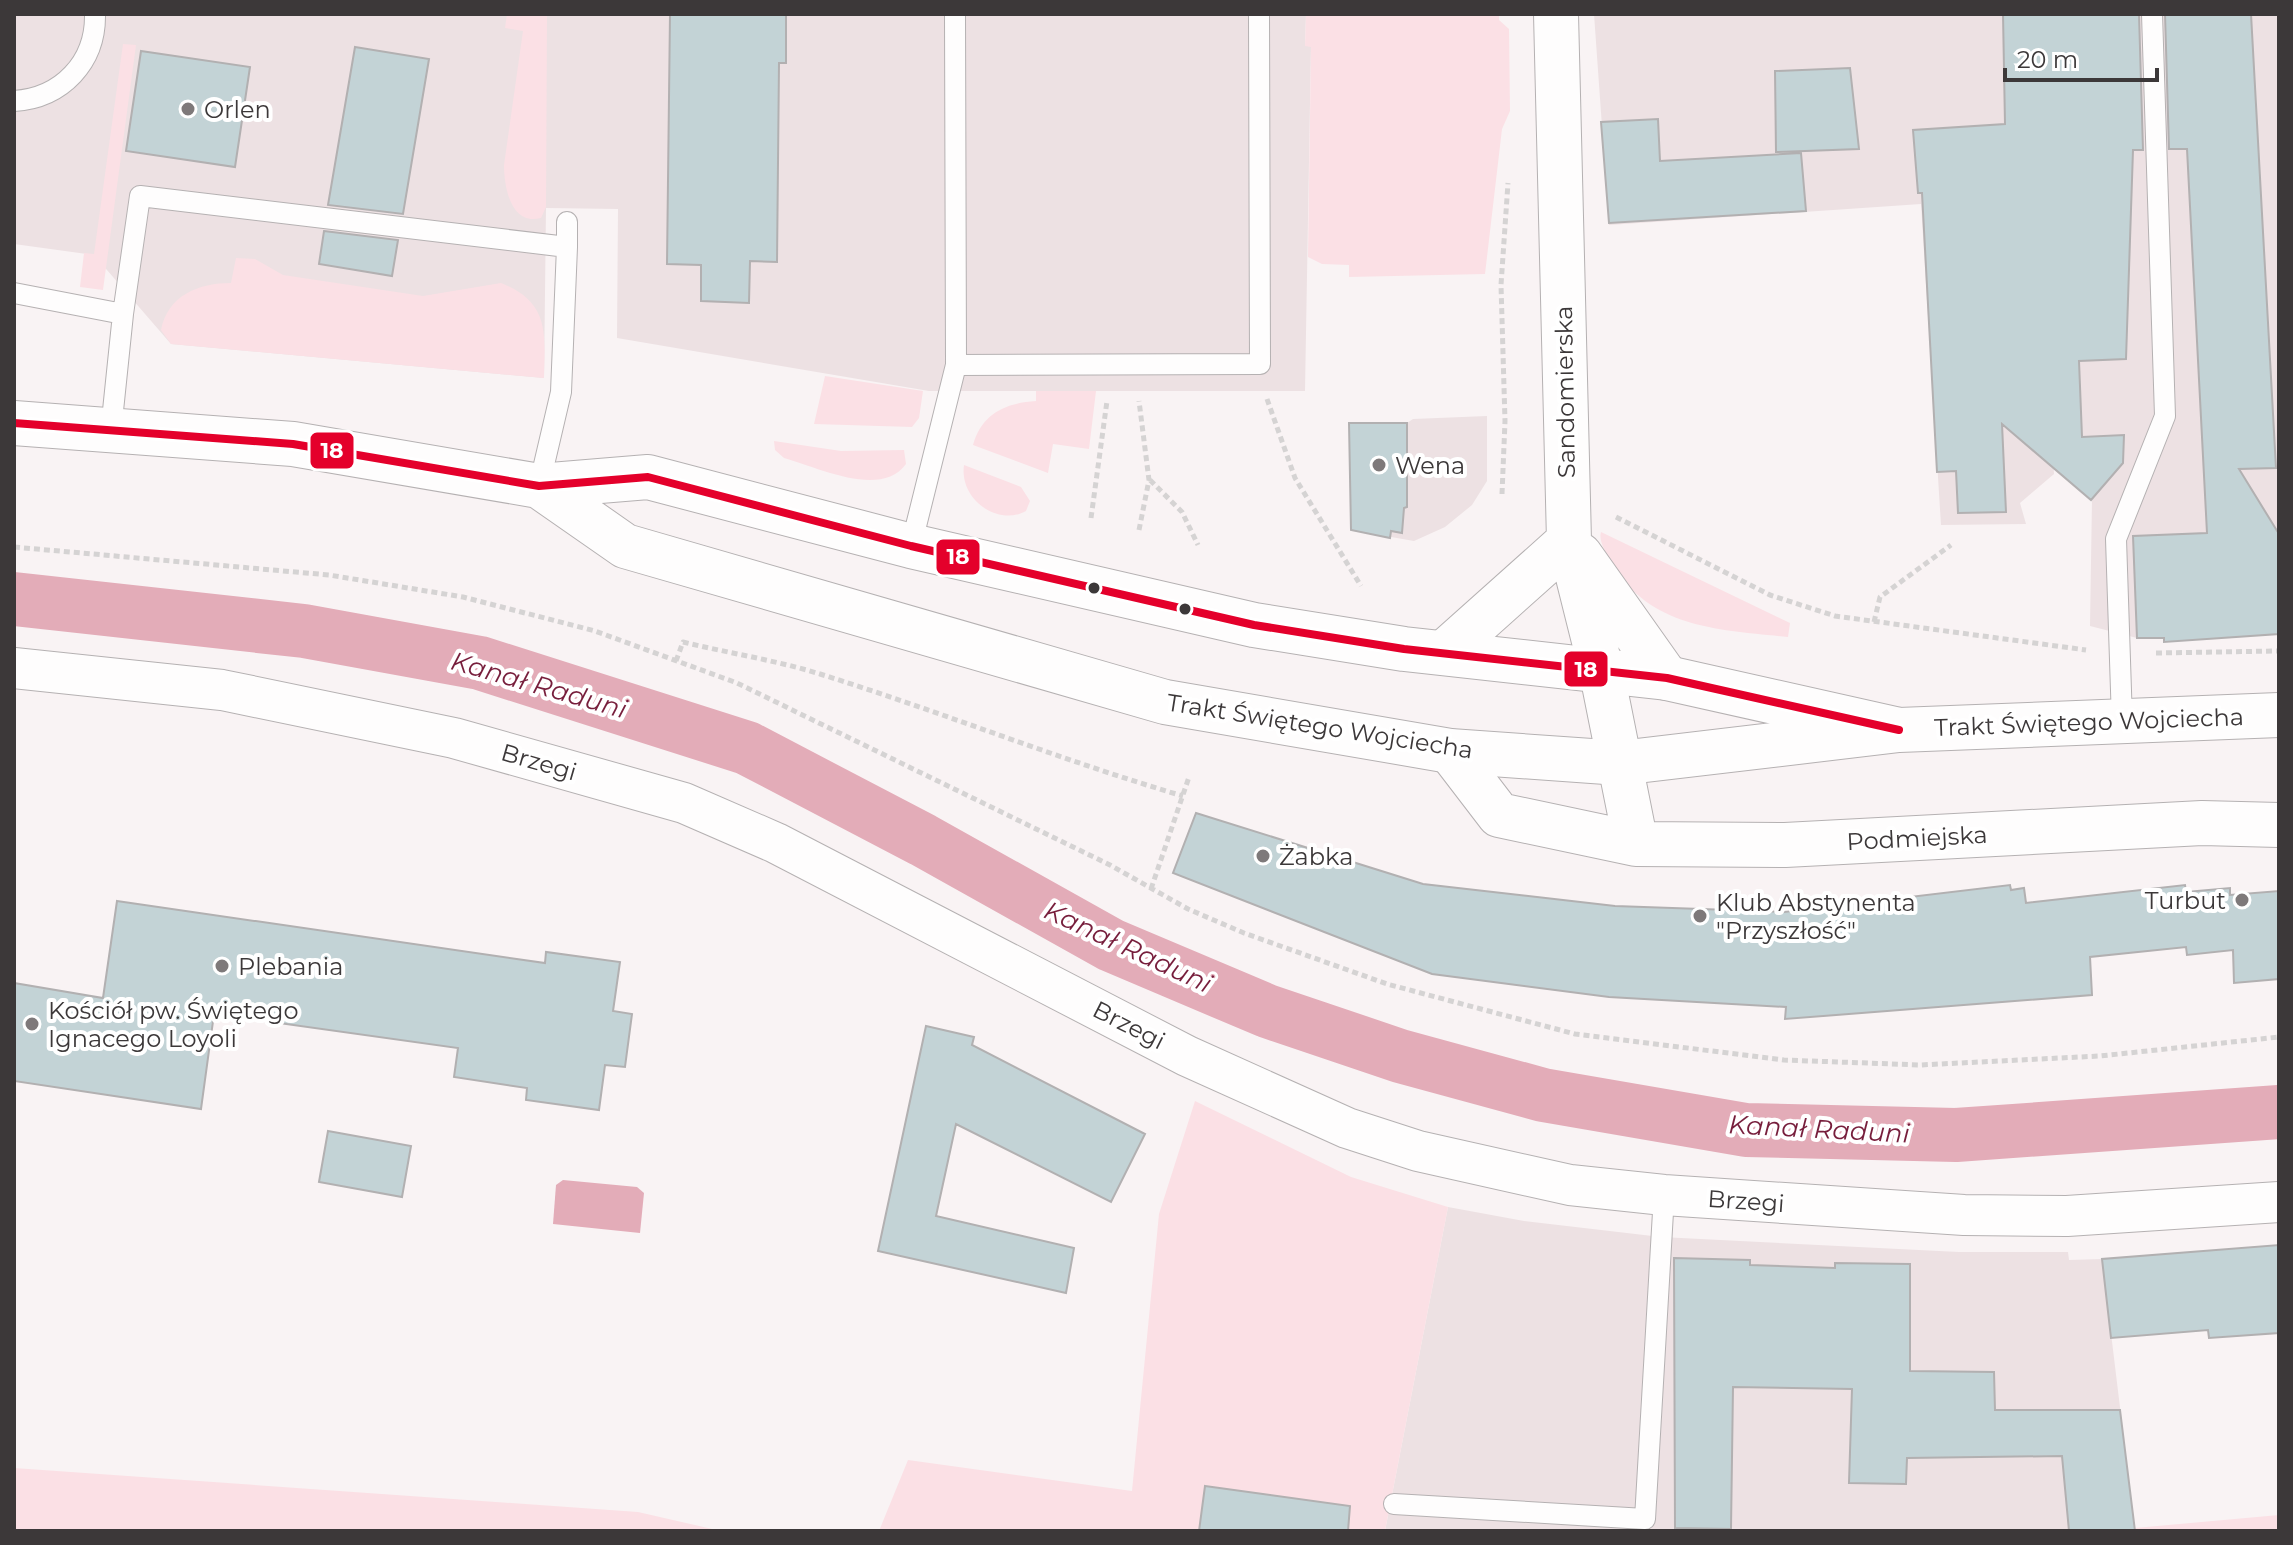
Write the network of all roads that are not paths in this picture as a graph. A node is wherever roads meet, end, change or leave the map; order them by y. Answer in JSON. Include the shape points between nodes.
{"nodes":[{"id":1,"x":95,"y":14,"type":"edge"},
{"id":2,"x":955,"y":14,"type":"edge"},
{"id":3,"x":1259,"y":14,"type":"edge"},
{"id":4,"x":1556,"y":14,"type":"edge"},
{"id":5,"x":2152,"y":14,"type":"edge"},
{"id":6,"x":14,"y":101,"type":"edge"},
{"id":7,"x":567,"y":222,"type":"dead end"},
{"id":8,"x":567,"y":247,"type":"junction"},
{"id":9,"x":14,"y":293,"type":"edge"},
{"id":10,"x":123,"y":314,"type":"junction"},
{"id":11,"x":956,"y":365,"type":"junction"},
{"id":12,"x":14,"y":423,"type":"edge"},
{"id":13,"x":111,"y":430,"type":"junction"},
{"id":14,"x":539,"y":486,"type":"junction"},
{"id":15,"x":1569,"y":541,"type":"junction"},
{"id":16,"x":911,"y":546,"type":"junction"},
{"id":17,"x":1446,"y":651,"type":"junction"},
{"id":18,"x":14,"y":668,"type":"edge"},
{"id":19,"x":1601,"y":669,"type":"junction"},
{"id":20,"x":1667,"y":678,"type":"junction"},
{"id":21,"x":2279,"y":715,"type":"edge"},
{"id":22,"x":2122,"y":721,"type":"junction"},
{"id":23,"x":1899,"y":730,"type":"junction"},
{"id":24,"x":1450,"y":751,"type":"junction"},
{"id":25,"x":1620,"y":763,"type":"junction"},
{"id":26,"x":2279,"y":825,"type":"edge"},
{"id":27,"x":1636,"y":844,"type":"junction"},
{"id":28,"x":1664,"y":1195,"type":"junction"},
{"id":29,"x":2279,"y":1202,"type":"edge"},
{"id":30,"x":1394,"y":1504,"type":"dead end"}],
"edges":[{"from":1,"to":6,"type":"lane","via":[[88,58],[60,87]]},
{"from":2,"to":11,"type":"lane"},
{"from":3,"to":11,"type":"lane","via":[[1260,364]]},
{"from":4,"to":15,"type":"main road","name":"Sandomierska"},
{"from":5,"to":22,"type":"lane","via":[[2165,416],[2116,539]]},
{"from":7,"to":8,"type":"lane"},
{"from":8,"to":10,"type":"lane","via":[[140,196]]},
{"from":8,"to":14,"type":"lane","via":[[561,392]]},
{"from":9,"to":10,"type":"lane"},
{"from":10,"to":13,"type":"lane"},
{"from":11,"to":16,"type":"lane"},
{"from":12,"to":13,"type":"main road","name":"Trakt Świętego Wojciecha"},
{"from":13,"to":14,"type":"main road","name":"Trakt Świętego Wojciecha","via":[[293,444]]},
{"from":14,"to":16,"type":"main road","name":"Trakt Świętego Wojciecha","via":[[648,477]]},
{"from":14,"to":24,"type":"main road","name":"Trakt Świętego Wojciecha","via":[[625,546],[1165,702]]},
{"from":15,"to":17,"type":"main road"},
{"from":15,"to":19,"type":"main road","name":"Sandomierska"},
{"from":15,"to":20,"type":"main road"},
{"from":16,"to":17,"type":"main road","name":"Trakt Świętego Wojciecha","via":[[1254,625]]},
{"from":17,"to":19,"type":"main road","name":"Trakt Świętego Wojciecha"},
{"from":18,"to":28,"type":"street","name":"Brzegi","via":[[222,690],[454,738],[684,803],[776,843],[1187,1056],[1347,1128],[1418,1151],[1570,1185]]},
{"from":19,"to":20,"type":"main road","name":"Trakt Świętego Wojciecha"},
{"from":19,"to":25,"type":"main road","name":"Sandomierska"},
{"from":20,"to":23,"type":"main road","name":"Trakt Świętego Wojciecha"},
{"from":21,"to":22,"type":"main road","name":"Trakt Świętego Wojciecha"},
{"from":22,"to":23,"type":"main road","name":"Trakt Świętego Wojciecha"},
{"from":23,"to":25,"type":"main road","name":"Trakt Świętego Wojciecha"},
{"from":24,"to":25,"type":"main road","name":"Trakt Świętego Wojciecha"},
{"from":24,"to":27,"type":"main road","name":"Podmiejska","via":[[1499,815]]},
{"from":25,"to":27,"type":"main road"},
{"from":26,"to":27,"type":"main road","name":"Podmiejska","via":[[2202,823],[1785,845]]},
{"from":28,"to":29,"type":"street","name":"Brzegi","via":[[1964,1215],[2067,1216]]},
{"from":28,"to":30,"type":"lane","via":[[1645,1519]]}]}
